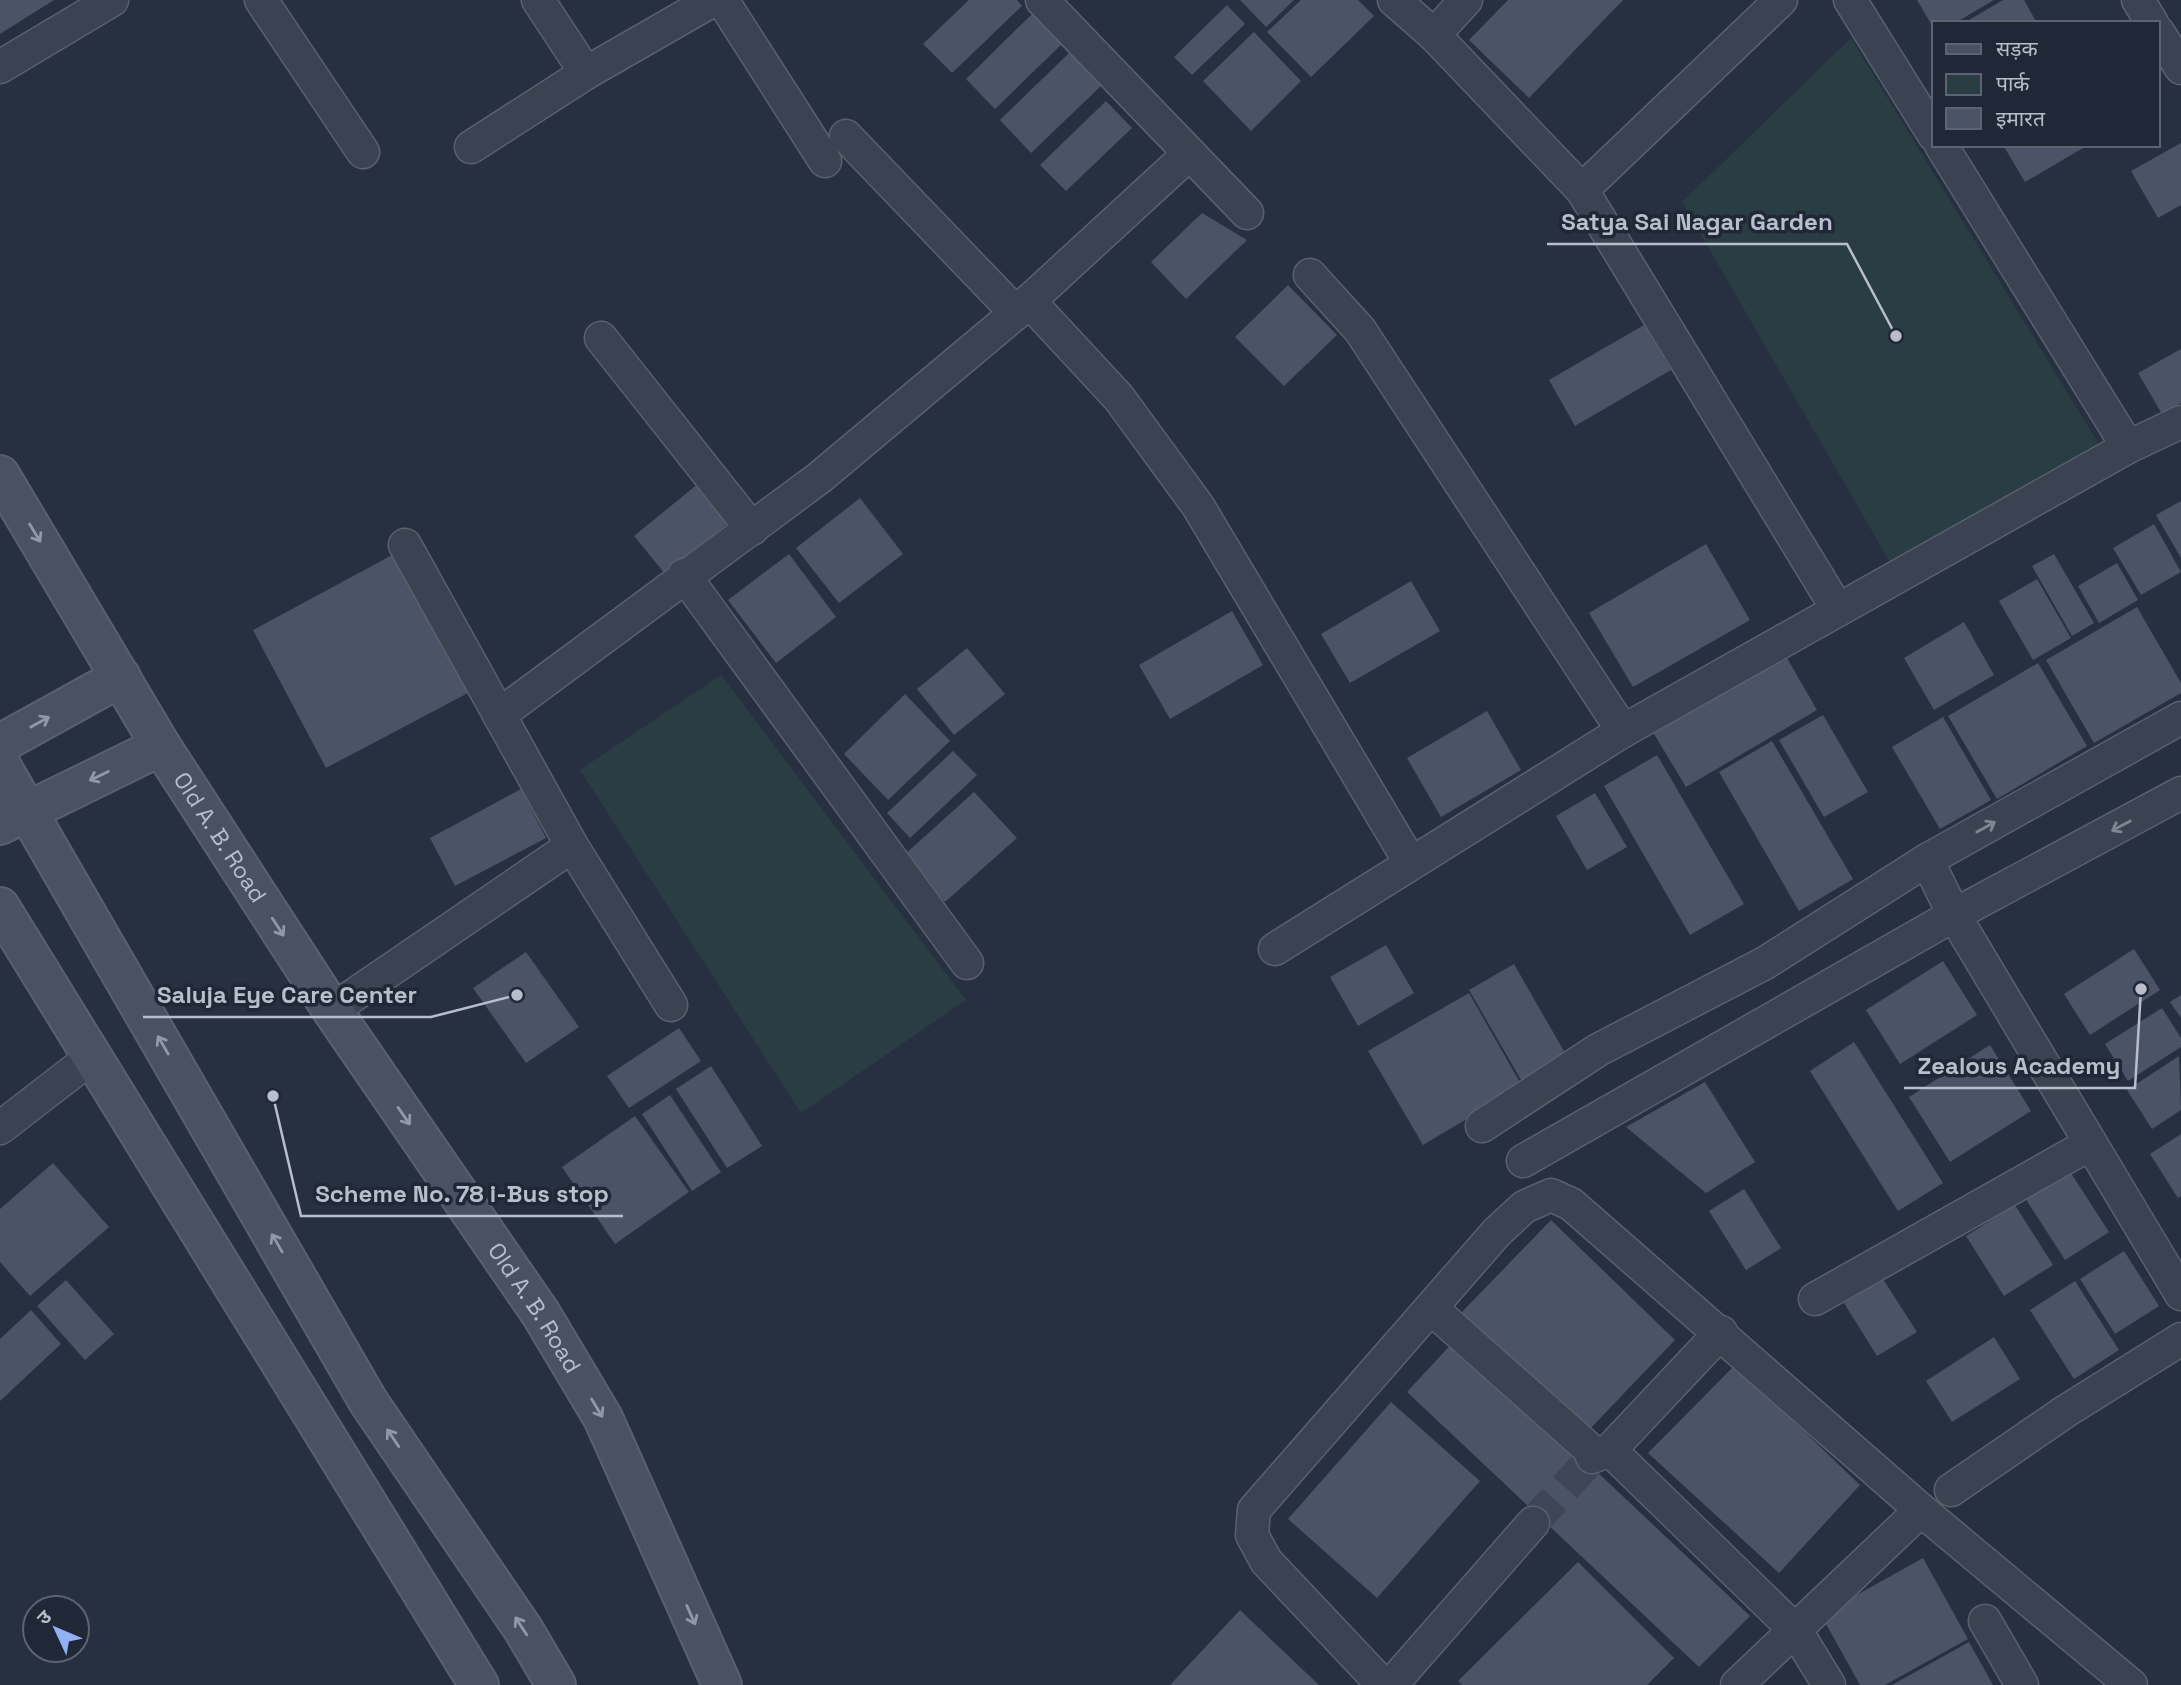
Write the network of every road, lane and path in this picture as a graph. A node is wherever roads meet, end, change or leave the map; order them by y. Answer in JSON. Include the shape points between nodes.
{"nodes":[{"id":1,"x":112,"y":0,"type":"edge"},
{"id":2,"x":261,"y":0,"type":"edge"},
{"id":3,"x":538,"y":0,"type":"edge"},
{"id":4,"x":713,"y":0,"type":"edge"},
{"id":5,"x":723,"y":0,"type":"edge"},
{"id":6,"x":1043,"y":0,"type":"edge"},
{"id":7,"x":1394,"y":0,"type":"edge"},
{"id":8,"x":1466,"y":0,"type":"edge"},
{"id":9,"x":1781,"y":0,"type":"edge"},
{"id":10,"x":1850,"y":0,"type":"edge"},
{"id":11,"x":2138,"y":0,"type":"edge"},
{"id":12,"x":2151,"y":21,"type":"edge"},
{"id":13,"x":1434,"y":35,"type":"junction"},
{"id":14,"x":2160,"y":35,"type":"edge"},
{"id":15,"x":2180,"y":63,"type":"edge"},
{"id":16,"x":0,"y":67,"type":"edge"},
{"id":17,"x":586,"y":73,"type":"junction"},
{"id":18,"x":1932,"y":132,"type":"edge"},
{"id":19,"x":846,"y":136,"type":"dead end"},
{"id":20,"x":471,"y":147,"type":"dead end"},
{"id":21,"x":1942,"y":147,"type":"edge"},
{"id":22,"x":363,"y":152,"type":"dead end"},
{"id":23,"x":1189,"y":154,"type":"junction"},
{"id":24,"x":825,"y":161,"type":"dead end"},
{"id":25,"x":1581,"y":190,"type":"junction"},
{"id":26,"x":1247,"y":213,"type":"dead end"},
{"id":27,"x":1310,"y":275,"type":"dead end"},
{"id":28,"x":1023,"y":307,"type":"junction"},
{"id":29,"x":601,"y":338,"type":"dead end"},
{"id":30,"x":2181,"y":422,"type":"edge"},
{"id":31,"x":2128,"y":447,"type":"junction"},
{"id":32,"x":0,"y":475,"type":"edge"},
{"id":33,"x":752,"y":529,"type":"junction"},
{"id":34,"x":405,"y":545,"type":"dead end"},
{"id":35,"x":684,"y":575,"type":"junction"},
{"id":36,"x":1838,"y":610,"type":"junction"},
{"id":37,"x":121,"y":677,"type":"junction"},
{"id":38,"x":499,"y":715,"type":"junction"},
{"id":39,"x":2181,"y":718,"type":"edge"},
{"id":40,"x":1623,"y":731,"type":"junction"},
{"id":41,"x":0,"y":744,"type":"edge"},
{"id":42,"x":161,"y":746,"type":"junction"},
{"id":43,"x":0,"y":764,"type":"edge"},
{"id":44,"x":2177,"y":804,"type":"edge"},
{"id":45,"x":14,"y":818,"type":"edge"},
{"id":46,"x":572,"y":846,"type":"junction"},
{"id":47,"x":1927,"y":860,"type":"junction"},
{"id":48,"x":1410,"y":862,"type":"junction"},
{"id":49,"x":0,"y":907,"type":"edge"},
{"id":50,"x":1954,"y":915,"type":"junction"},
{"id":51,"x":1275,"y":949,"type":"dead end"},
{"id":52,"x":967,"y":963,"type":"dead end"},
{"id":53,"x":671,"y":1005,"type":"dead end"},
{"id":54,"x":332,"y":1010,"type":"junction"},
{"id":55,"x":92,"y":1057,"type":"junction"},
{"id":56,"x":1482,"y":1126,"type":"dead end"},
{"id":57,"x":0,"y":1128,"type":"edge"},
{"id":58,"x":2090,"y":1144,"type":"junction"},
{"id":59,"x":1523,"y":1161,"type":"dead end"},
{"id":60,"x":2181,"y":1294,"type":"edge"},
{"id":61,"x":1815,"y":1299,"type":"dead end"},
{"id":62,"x":1431,"y":1308,"type":"junction"},
{"id":63,"x":1721,"y":1332,"type":"junction"},
{"id":64,"x":2181,"y":1339,"type":"edge"},
{"id":65,"x":1598,"y":1455,"type":"junction"},
{"id":66,"x":1951,"y":1490,"type":"dead end"},
{"id":67,"x":1922,"y":1510,"type":"junction"},
{"id":68,"x":1534,"y":1523,"type":"tunnel mouth"},
{"id":69,"x":1985,"y":1621,"type":"dead end"},
{"id":70,"x":1796,"y":1631,"type":"junction"},
{"id":71,"x":479,"y":1685,"type":"edge"},
{"id":72,"x":556,"y":1685,"type":"edge"},
{"id":73,"x":722,"y":1685,"type":"edge"},
{"id":74,"x":1383,"y":1685,"type":"edge"},
{"id":75,"x":1391,"y":1685,"type":"edge"},
{"id":76,"x":1737,"y":1685,"type":"edge"},
{"id":77,"x":1829,"y":1685,"type":"edge"},
{"id":78,"x":2022,"y":1685,"type":"edge"},
{"id":79,"x":2132,"y":1685,"type":"edge"}],
"edges":[{"from":1,"to":16,"type":"street"},
{"from":2,"to":22,"type":"street"},
{"from":3,"to":17,"type":"street"},
{"from":4,"to":17,"type":"street"},
{"from":5,"to":24,"type":"street"},
{"from":6,"to":23,"type":"street"},
{"from":7,"to":13,"type":"street"},
{"from":8,"to":13,"type":"street"},
{"from":9,"to":25,"type":"street"},
{"from":10,"to":18,"type":"street"},
{"from":11,"to":12,"type":"street"},
{"from":13,"to":25,"type":"street"},
{"from":14,"to":15,"type":"street"},
{"from":17,"to":20,"type":"street"},
{"from":19,"to":28,"type":"street"},
{"from":21,"to":31,"type":"street"},
{"from":23,"to":26,"type":"street"},
{"from":23,"to":28,"type":"street"},
{"from":25,"to":36,"type":"street"},
{"from":27,"to":40,"type":"street","via":[[1367,340]]},
{"from":28,"to":33,"type":"street"},
{"from":28,"to":48,"type":"street","via":[[1119,398],[1198,506]]},
{"from":29,"to":33,"type":"street"},
{"from":30,"to":31,"type":"street"},
{"from":31,"to":36,"type":"street"},
{"from":32,"to":37,"type":"main road","one_way":true},
{"from":33,"to":35,"type":"street"},
{"from":34,"to":38,"type":"street"},
{"from":35,"to":38,"type":"street"},
{"from":35,"to":52,"type":"street"},
{"from":36,"to":40,"type":"street"},
{"from":41,"to":37,"type":"main road","one_way":true},
{"from":37,"to":42,"type":"main road","name":"Old A. B. Road"},
{"from":38,"to":46,"type":"street"},
{"from":47,"to":39,"type":"street","one_way":true},
{"from":40,"to":48,"type":"street"},
{"from":42,"to":45,"type":"main road","one_way":true},
{"from":42,"to":54,"type":"main road","name":"Old A. B. Road","one_way":true},
{"from":43,"to":45,"type":"main road"},
{"from":44,"to":50,"type":"street","one_way":true},
{"from":72,"to":45,"type":"main road","one_way":true,"via":[[368,1401]]},
{"from":46,"to":53,"type":"street"},
{"from":46,"to":54,"type":"street"},
{"from":47,"to":50,"type":"street"},
{"from":47,"to":56,"type":"street","via":[[1765,963],[1598,1050]]},
{"from":48,"to":51,"type":"street"},
{"from":49,"to":55,"type":"main road"},
{"from":50,"to":58,"type":"street"},
{"from":50,"to":59,"type":"street"},
{"from":54,"to":73,"type":"main road","name":"Old A. B. Road","one_way":true,"via":[[541,1314],[603,1418]]},
{"from":55,"to":57,"type":"street"},
{"from":55,"to":71,"type":"main road"},
{"from":58,"to":60,"type":"street"},
{"from":58,"to":61,"type":"street"},
{"from":62,"to":63,"type":"street","via":[[1524,1207],[1551,1195],[1571,1204]]},
{"from":62,"to":65,"type":"street"},
{"from":62,"to":74,"type":"street","via":[[1254,1510],[1252,1535],[1266,1561]]},
{"from":63,"to":65,"type":"street"},
{"from":63,"to":67,"type":"street"},
{"from":64,"to":66,"type":"street"},
{"from":65,"to":70,"type":"street"},
{"from":67,"to":70,"type":"street"},
{"from":67,"to":79,"type":"street"},
{"from":68,"to":75,"type":"street"},
{"from":69,"to":78,"type":"street"},
{"from":70,"to":76,"type":"street"},
{"from":70,"to":77,"type":"street"}]}
